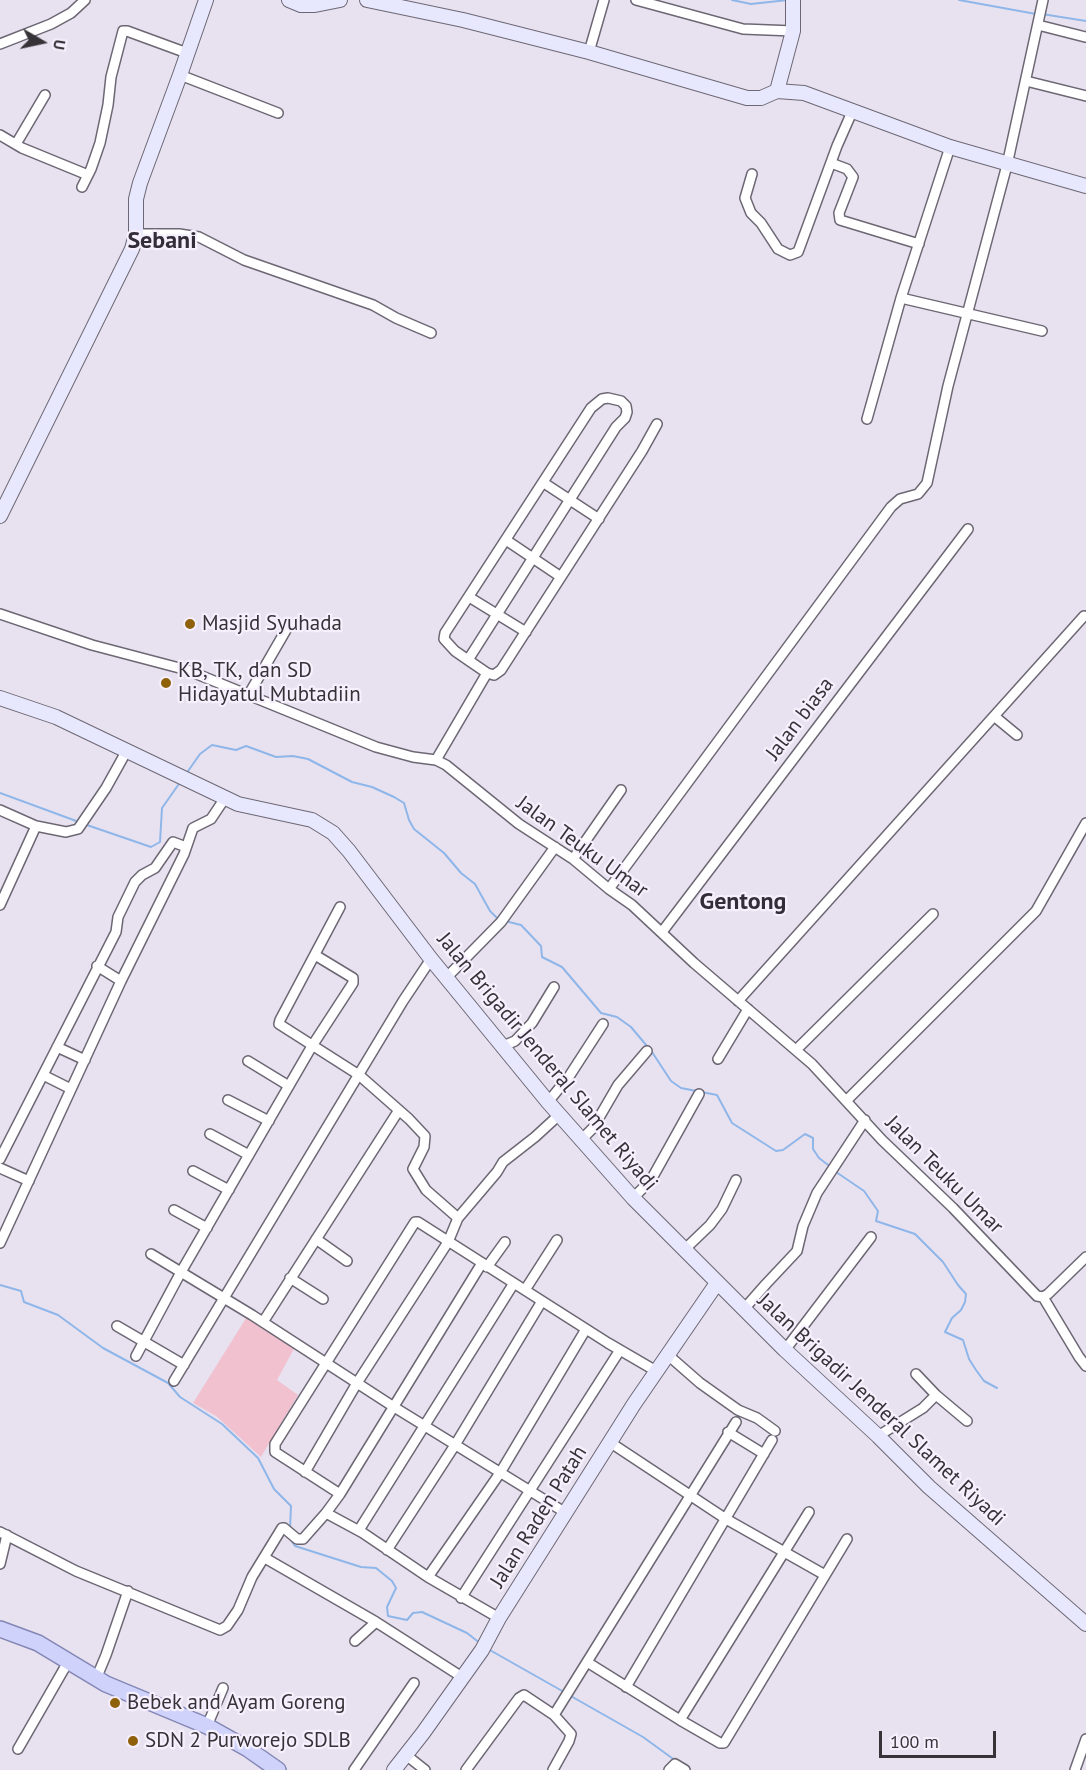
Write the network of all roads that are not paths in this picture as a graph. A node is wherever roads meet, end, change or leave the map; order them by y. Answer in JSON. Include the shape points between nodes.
{"nodes":[{"id":1,"x":85,"y":0,"type":"edge"},
{"id":2,"x":206,"y":0,"type":"edge"},
{"id":3,"x":289,"y":0,"type":"edge"},
{"id":4,"x":340,"y":0,"type":"edge"},
{"id":5,"x":367,"y":0,"type":"edge"},
{"id":6,"x":604,"y":0,"type":"edge"},
{"id":7,"x":636,"y":0,"type":"edge"},
{"id":8,"x":793,"y":4,"type":"edge"},
{"id":9,"x":1041,"y":12,"type":"edge"},
{"id":10,"x":793,"y":31,"type":"junction"},
{"id":11,"x":1085,"y":37,"type":"edge"},
{"id":12,"x":0,"y":44,"type":"edge"},
{"id":13,"x":590,"y":51,"type":"junction"},
{"id":14,"x":188,"y":53,"type":"junction"},
{"id":15,"x":180,"y":75,"type":"junction"},
{"id":16,"x":1026,"y":81,"type":"junction"},
{"id":17,"x":777,"y":91,"type":"junction"},
{"id":18,"x":45,"y":95,"type":"dead end"},
{"id":19,"x":1086,"y":96,"type":"edge"},
{"id":20,"x":852,"y":112,"type":"junction"},
{"id":21,"x":278,"y":113,"type":"dead end"},
{"id":22,"x":0,"y":135,"type":"edge"},
{"id":23,"x":16,"y":144,"type":"junction"},
{"id":24,"x":950,"y":147,"type":"junction"},
{"id":25,"x":831,"y":163,"type":"junction"},
{"id":26,"x":1007,"y":165,"type":"junction"},
{"id":27,"x":752,"y":174,"type":"dead end"},
{"id":28,"x":88,"y":175,"type":"junction"},
{"id":29,"x":1086,"y":186,"type":"edge"},
{"id":30,"x":82,"y":187,"type":"dead end"},
{"id":31,"x":136,"y":234,"type":"junction"},
{"id":32,"x":919,"y":244,"type":"junction"},
{"id":33,"x":901,"y":298,"type":"junction"},
{"id":34,"x":968,"y":314,"type":"junction"},
{"id":35,"x":1042,"y":331,"type":"dead end"},
{"id":36,"x":431,"y":333,"type":"dead end"},
{"id":37,"x":867,"y":419,"type":"dead end"},
{"id":38,"x":657,"y":424,"type":"dead end"},
{"id":39,"x":544,"y":483,"type":"junction"},
{"id":40,"x":570,"y":500,"type":"junction"},
{"id":41,"x":0,"y":516,"type":"edge"},
{"id":42,"x":598,"y":519,"type":"junction"},
{"id":43,"x":969,"y":529,"type":"dead end"},
{"id":44,"x":506,"y":540,"type":"junction"},
{"id":45,"x":533,"y":558,"type":"junction"},
{"id":46,"x":561,"y":577,"type":"junction"},
{"id":47,"x":469,"y":597,"type":"junction"},
{"id":48,"x":0,"y":614,"type":"edge"},
{"id":49,"x":497,"y":614,"type":"junction"},
{"id":50,"x":1084,"y":616,"type":"dead end"},
{"id":51,"x":286,"y":630,"type":"dead end"},
{"id":52,"x":526,"y":632,"type":"junction"},
{"id":53,"x":468,"y":660,"type":"junction"},
{"id":54,"x":487,"y":673,"type":"junction"},
{"id":55,"x":249,"y":694,"type":"junction"},
{"id":56,"x":0,"y":698,"type":"edge"},
{"id":57,"x":994,"y":716,"type":"junction"},
{"id":58,"x":1017,"y":735,"type":"dead end"},
{"id":59,"x":126,"y":752,"type":"junction"},
{"id":60,"x":436,"y":760,"type":"junction"},
{"id":61,"x":621,"y":790,"type":"dead end"},
{"id":62,"x":225,"y":798,"type":"junction"},
{"id":63,"x":0,"y":810,"type":"edge"},
{"id":64,"x":1086,"y":823,"type":"edge"},
{"id":65,"x":36,"y":826,"type":"junction"},
{"id":66,"x":186,"y":847,"type":"junction"},
{"id":67,"x":555,"y":847,"type":"junction"},
{"id":68,"x":573,"y":859,"type":"junction"},
{"id":69,"x":155,"y":868,"type":"junction"},
{"id":70,"x":173,"y":876,"type":"junction"},
{"id":71,"x":609,"y":889,"type":"junction"},
{"id":72,"x":0,"y":905,"type":"edge"},
{"id":73,"x":340,"y":907,"type":"dead end"},
{"id":74,"x":933,"y":914,"type":"dead end"},
{"id":75,"x":662,"y":932,"type":"junction"},
{"id":76,"x":315,"y":955,"type":"junction"},
{"id":77,"x":431,"y":959,"type":"junction"},
{"id":78,"x":97,"y":966,"type":"junction"},
{"id":79,"x":447,"y":977,"type":"junction"},
{"id":80,"x":121,"y":981,"type":"junction"},
{"id":81,"x":554,"y":987,"type":"dead end"},
{"id":82,"x":738,"y":1001,"type":"junction"},
{"id":83,"x":748,"y":1009,"type":"junction"},
{"id":84,"x":603,"y":1024,"type":"dead end"},
{"id":85,"x":312,"y":1046,"type":"junction"},
{"id":86,"x":503,"y":1046,"type":"junction"},
{"id":87,"x":57,"y":1047,"type":"junction"},
{"id":88,"x":796,"y":1050,"type":"junction"},
{"id":89,"x":646,"y":1051,"type":"dead end"},
{"id":90,"x":718,"y":1059,"type":"dead end"},
{"id":91,"x":85,"y":1060,"type":"junction"},
{"id":92,"x":248,"y":1061,"type":"dead end"},
{"id":93,"x":42,"y":1075,"type":"junction"},
{"id":94,"x":359,"y":1075,"type":"junction"},
{"id":95,"x":289,"y":1086,"type":"junction"},
{"id":96,"x":72,"y":1089,"type":"junction"},
{"id":97,"x":699,"y":1094,"type":"dead end"},
{"id":98,"x":228,"y":1100,"type":"dead end"},
{"id":99,"x":846,"y":1101,"type":"junction"},
{"id":100,"x":548,"y":1102,"type":"junction"},
{"id":101,"x":399,"y":1110,"type":"junction"},
{"id":102,"x":559,"y":1115,"type":"junction"},
{"id":103,"x":865,"y":1120,"type":"junction"},
{"id":104,"x":269,"y":1121,"type":"junction"},
{"id":105,"x":210,"y":1134,"type":"dead end"},
{"id":106,"x":580,"y":1141,"type":"junction"},
{"id":107,"x":249,"y":1155,"type":"junction"},
{"id":108,"x":0,"y":1159,"type":"edge"},
{"id":109,"x":0,"y":1168,"type":"edge"},
{"id":110,"x":193,"y":1171,"type":"dead end"},
{"id":111,"x":736,"y":1180,"type":"dead end"},
{"id":112,"x":29,"y":1181,"type":"junction"},
{"id":113,"x":229,"y":1190,"type":"junction"},
{"id":114,"x":633,"y":1198,"type":"junction"},
{"id":115,"x":174,"y":1210,"type":"dead end"},
{"id":116,"x":458,"y":1218,"type":"junction"},
{"id":117,"x":207,"y":1228,"type":"junction"},
{"id":118,"x":871,"y":1237,"type":"dead end"},
{"id":119,"x":316,"y":1239,"type":"junction"},
{"id":120,"x":557,"y":1240,"type":"dead end"},
{"id":121,"x":448,"y":1242,"type":"junction"},
{"id":122,"x":505,"y":1242,"type":"dead end"},
{"id":123,"x":0,"y":1243,"type":"edge"},
{"id":124,"x":684,"y":1250,"type":"junction"},
{"id":125,"x":151,"y":1254,"type":"dead end"},
{"id":126,"x":1086,"y":1257,"type":"edge"},
{"id":127,"x":347,"y":1261,"type":"dead end"},
{"id":128,"x":485,"y":1265,"type":"junction"},
{"id":129,"x":181,"y":1272,"type":"junction"},
{"id":130,"x":290,"y":1278,"type":"junction"},
{"id":131,"x":717,"y":1283,"type":"junction"},
{"id":132,"x":514,"y":1284,"type":"junction"},
{"id":133,"x":525,"y":1290,"type":"junction"},
{"id":134,"x":1043,"y":1297,"type":"junction"},
{"id":135,"x":225,"y":1298,"type":"junction"},
{"id":136,"x":323,"y":1299,"type":"dead end"},
{"id":137,"x":542,"y":1301,"type":"junction"},
{"id":138,"x":744,"y":1310,"type":"junction"},
{"id":139,"x":263,"y":1322,"type":"junction"},
{"id":140,"x":117,"y":1326,"type":"dead end"},
{"id":141,"x":586,"y":1329,"type":"junction"},
{"id":142,"x":145,"y":1340,"type":"junction"},
{"id":143,"x":620,"y":1350,"type":"junction"},
{"id":144,"x":785,"y":1350,"type":"junction"},
{"id":145,"x":668,"y":1355,"type":"junction"},
{"id":146,"x":136,"y":1356,"type":"dead end"},
{"id":147,"x":327,"y":1364,"type":"junction"},
{"id":148,"x":184,"y":1365,"type":"junction"},
{"id":149,"x":1086,"y":1365,"type":"edge"},
{"id":150,"x":656,"y":1371,"type":"junction"},
{"id":151,"x":916,"y":1374,"type":"dead end"},
{"id":152,"x":174,"y":1381,"type":"dead end"},
{"id":153,"x":357,"y":1383,"type":"junction"},
{"id":154,"x":936,"y":1395,"type":"junction"},
{"id":155,"x":394,"y":1407,"type":"junction"},
{"id":156,"x":967,"y":1421,"type":"dead end"},
{"id":157,"x":736,"y":1422,"type":"dead end"},
{"id":158,"x":424,"y":1426,"type":"junction"},
{"id":159,"x":728,"y":1432,"type":"junction"},
{"id":160,"x":878,"y":1436,"type":"junction"},
{"id":161,"x":611,"y":1443,"type":"junction"},
{"id":162,"x":455,"y":1445,"type":"junction"},
{"id":163,"x":764,"y":1454,"type":"junction"},
{"id":164,"x":305,"y":1472,"type":"junction"},
{"id":165,"x":500,"y":1473,"type":"junction"},
{"id":166,"x":530,"y":1491,"type":"junction"},
{"id":167,"x":340,"y":1494,"type":"junction"},
{"id":168,"x":689,"y":1494,"type":"junction"},
{"id":169,"x":809,"y":1512,"type":"dead end"},
{"id":170,"x":326,"y":1513,"type":"junction"},
{"id":171,"x":566,"y":1513,"type":"junction"},
{"id":172,"x":726,"y":1519,"type":"junction"},
{"id":173,"x":359,"y":1530,"type":"junction"},
{"id":174,"x":3,"y":1533,"type":"edge"},
{"id":175,"x":847,"y":1539,"type":"dead end"},
{"id":176,"x":387,"y":1550,"type":"junction"},
{"id":177,"x":783,"y":1552,"type":"junction"},
{"id":178,"x":265,"y":1558,"type":"junction"},
{"id":179,"x":0,"y":1564,"type":"edge"},
{"id":180,"x":825,"y":1575,"type":"junction"},
{"id":181,"x":428,"y":1577,"type":"junction"},
{"id":182,"x":128,"y":1591,"type":"junction"},
{"id":183,"x":461,"y":1598,"type":"junction"},
{"id":184,"x":499,"y":1618,"type":"junction"},
{"id":185,"x":376,"y":1622,"type":"junction"},
{"id":186,"x":1086,"y":1624,"type":"edge"},
{"id":187,"x":0,"y":1629,"type":"edge"},
{"id":188,"x":356,"y":1641,"type":"dead end"},
{"id":189,"x":68,"y":1662,"type":"junction"},
{"id":190,"x":587,"y":1662,"type":"junction"},
{"id":191,"x":462,"y":1677,"type":"junction"},
{"id":192,"x":96,"y":1679,"type":"junction"},
{"id":193,"x":414,"y":1683,"type":"dead end"},
{"id":194,"x":626,"y":1687,"type":"junction"},
{"id":195,"x":223,"y":1688,"type":"dead end"},
{"id":196,"x":554,"y":1715,"type":"junction"},
{"id":197,"x":680,"y":1720,"type":"junction"},
{"id":198,"x":207,"y":1726,"type":"junction"},
{"id":199,"x":1086,"y":1739,"type":"edge"},
{"id":200,"x":18,"y":1749,"type":"dead end"},
{"id":201,"x":406,"y":1755,"type":"junction"},
{"id":202,"x":271,"y":1768,"type":"edge"},
{"id":203,"x":354,"y":1770,"type":"edge"},
{"id":204,"x":394,"y":1770,"type":"edge"},
{"id":205,"x":424,"y":1770,"type":"edge"},
{"id":206,"x":466,"y":1770,"type":"edge"},
{"id":207,"x":553,"y":1770,"type":"edge"},
{"id":208,"x":669,"y":1770,"type":"edge"},
{"id":209,"x":685,"y":1770,"type":"edge"},
{"id":210,"x":1075,"y":1770,"type":"edge"}],
"edges":[{"from":1,"to":12,"type":"street","via":[[51,24]]},
{"from":2,"to":14,"type":"main road"},
{"from":3,"to":4,"type":"main road","via":[[301,5]]},
{"from":5,"to":13,"type":"main road"},
{"from":6,"to":13,"type":"street"},
{"from":7,"to":10,"type":"street","via":[[743,29]]},
{"from":8,"to":10,"type":"main road"},
{"from":9,"to":11,"type":"street"},
{"from":9,"to":16,"type":"street"},
{"from":10,"to":17,"type":"main road"},
{"from":13,"to":17,"type":"main road","via":[[747,98],[761,98]]},
{"from":14,"to":15,"type":"main road"},
{"from":14,"to":28,"type":"street","via":[[123,31],[100,143]]},
{"from":15,"to":21,"type":"street"},
{"from":15,"to":31,"type":"main road","via":[[140,183]]},
{"from":16,"to":19,"type":"street"},
{"from":16,"to":26,"type":"street"},
{"from":17,"to":20,"type":"main road","via":[[813,96]]},
{"from":18,"to":23,"type":"street"},
{"from":20,"to":24,"type":"main road"},
{"from":20,"to":25,"type":"street"},
{"from":22,"to":23,"type":"street"},
{"from":23,"to":28,"type":"street"},
{"from":24,"to":26,"type":"main road"},
{"from":24,"to":32,"type":"street"},
{"from":25,"to":27,"type":"street","via":[[798,252],[790,255],[778,249],[751,213],[746,198]]},
{"from":25,"to":32,"type":"street","via":[[847,169],[853,177],[840,220]]},
{"from":26,"to":29,"type":"main road"},
{"from":26,"to":34,"type":"street"},
{"from":28,"to":30,"type":"street"},
{"from":31,"to":36,"type":"street","via":[[200,237],[244,261],[373,305]]},
{"from":31,"to":41,"type":"main road"},
{"from":32,"to":33,"type":"street"},
{"from":33,"to":34,"type":"street"},
{"from":33,"to":37,"type":"street"},
{"from":34,"to":35,"type":"street"},
{"from":34,"to":71,"type":"street","via":[[927,483],[918,494],[900,499],[891,507]]},
{"from":38,"to":42,"type":"street"},
{"from":39,"to":40,"type":"street"},
{"from":39,"to":40,"type":"street","via":[[591,408],[602,399],[621,401],[626,406],[625,418]]},
{"from":39,"to":44,"type":"street"},
{"from":40,"to":42,"type":"street"},
{"from":40,"to":45,"type":"street"},
{"from":42,"to":46,"type":"street"},
{"from":43,"to":75,"type":"street","name":"Jalan biasa"},
{"from":44,"to":45,"type":"street"},
{"from":44,"to":47,"type":"street"},
{"from":45,"to":46,"type":"street"},
{"from":45,"to":49,"type":"street"},
{"from":46,"to":52,"type":"street"},
{"from":47,"to":49,"type":"street"},
{"from":47,"to":53,"type":"street","via":[[444,639]]},
{"from":48,"to":55,"type":"street","name":"Jalan Teuku Umar","via":[[92,645],[187,670]]},
{"from":49,"to":52,"type":"street"},
{"from":49,"to":53,"type":"street"},
{"from":50,"to":57,"type":"street"},
{"from":51,"to":55,"type":"street"},
{"from":52,"to":54,"type":"street","via":[[501,670],[494,675]]},
{"from":53,"to":54,"type":"street"},
{"from":54,"to":60,"type":"street"},
{"from":55,"to":60,"type":"street","name":"Jalan Teuku Umar","via":[[376,747]]},
{"from":56,"to":59,"type":"main road","name":"Jalan Brigadir Jenderal Slamet Riyadi","via":[[56,717]]},
{"from":57,"to":58,"type":"street"},
{"from":57,"to":82,"type":"street"},
{"from":59,"to":62,"type":"main road","name":"Jalan Brigadir Jenderal Slamet Riyadi"},
{"from":59,"to":65,"type":"street","via":[[78,829],[66,832]]},
{"from":60,"to":67,"type":"street","name":"Jalan Teuku Umar"},
{"from":61,"to":68,"type":"street"},
{"from":62,"to":66,"type":"street","via":[[211,819],[194,828]]},
{"from":62,"to":77,"type":"main road","name":"Jalan Brigadir Jenderal Slamet Riyadi","via":[[323,825],[350,851]]},
{"from":63,"to":65,"type":"street"},
{"from":64,"to":99,"type":"street","via":[[1036,911]]},
{"from":65,"to":72,"type":"street"},
{"from":66,"to":69,"type":"street","via":[[174,842]]},
{"from":66,"to":70,"type":"street"},
{"from":67,"to":68,"type":"street","name":"Jalan Teuku Umar"},
{"from":67,"to":79,"type":"street","via":[[501,922]]},
{"from":68,"to":71,"type":"street","name":"Jalan Teuku Umar"},
{"from":69,"to":70,"type":"street"},
{"from":69,"to":78,"type":"street","via":[[135,882],[118,917],[116,932]]},
{"from":70,"to":80,"type":"street"},
{"from":71,"to":75,"type":"street","name":"Jalan Teuku Umar"},
{"from":73,"to":76,"type":"street"},
{"from":74,"to":88,"type":"street"},
{"from":75,"to":82,"type":"street","name":"Jalan Teuku Umar"},
{"from":76,"to":85,"type":"street","via":[[279,1024]]},
{"from":76,"to":85,"type":"street","via":[[354,980]]},
{"from":77,"to":79,"type":"main road","name":"Jalan Brigadir Jenderal Slamet Riyadi"},
{"from":77,"to":94,"type":"street"},
{"from":78,"to":80,"type":"street"},
{"from":78,"to":87,"type":"street"},
{"from":79,"to":86,"type":"main road","name":"Jalan Brigadir Jenderal Slamet Riyadi"},
{"from":80,"to":91,"type":"street"},
{"from":81,"to":86,"type":"street","via":[[532,1023],[515,1041]]},
{"from":82,"to":83,"type":"street","name":"Jalan Teuku Umar"},
{"from":83,"to":88,"type":"street","name":"Jalan Teuku Umar"},
{"from":83,"to":90,"type":"street"},
{"from":84,"to":100,"type":"street"},
{"from":85,"to":94,"type":"street"},
{"from":85,"to":95,"type":"street"},
{"from":86,"to":100,"type":"main road","name":"Jalan Brigadir Jenderal Slamet Riyadi"},
{"from":87,"to":91,"type":"street"},
{"from":87,"to":93,"type":"street"},
{"from":88,"to":99,"type":"street","name":"Jalan Teuku Umar"},
{"from":89,"to":106,"type":"street"},
{"from":91,"to":96,"type":"street"},
{"from":92,"to":95,"type":"street"},
{"from":93,"to":96,"type":"street"},
{"from":93,"to":108,"type":"street"},
{"from":94,"to":101,"type":"street"},
{"from":94,"to":135,"type":"street"},
{"from":95,"to":104,"type":"street"},
{"from":96,"to":112,"type":"street"},
{"from":97,"to":114,"type":"street","via":[[651,1180]]},
{"from":98,"to":104,"type":"street"},
{"from":99,"to":103,"type":"street","name":"Jalan Teuku Umar"},
{"from":100,"to":102,"type":"main road","name":"Jalan Brigadir Jenderal Slamet Riyadi"},
{"from":101,"to":116,"type":"street","via":[[425,1136],[415,1172],[426,1190]]},
{"from":101,"to":119,"type":"street"},
{"from":102,"to":106,"type":"main road","name":"Jalan Brigadir Jenderal Slamet Riyadi"},
{"from":102,"to":116,"type":"street","via":[[503,1162]]},
{"from":103,"to":134,"type":"street","name":"Jalan Teuku Umar","via":[[1037,1296]]},
{"from":103,"to":138,"type":"street","via":[[811,1205],[797,1251]]},
{"from":104,"to":107,"type":"street"},
{"from":105,"to":107,"type":"street"},
{"from":106,"to":114,"type":"main road","name":"Jalan Brigadir Jenderal Slamet Riyadi"},
{"from":107,"to":113,"type":"street"},
{"from":109,"to":112,"type":"street"},
{"from":110,"to":113,"type":"street"},
{"from":111,"to":124,"type":"street","via":[[722,1209]]},
{"from":112,"to":123,"type":"street"},
{"from":113,"to":117,"type":"street"},
{"from":114,"to":124,"type":"main road","name":"Jalan Brigadir Jenderal Slamet Riyadi"},
{"from":115,"to":117,"type":"street"},
{"from":116,"to":121,"type":"street"},
{"from":117,"to":129,"type":"street"},
{"from":118,"to":144,"type":"street"},
{"from":119,"to":127,"type":"street"},
{"from":119,"to":130,"type":"street"},
{"from":120,"to":133,"type":"street"},
{"from":121,"to":128,"type":"street"},
{"from":121,"to":147,"type":"street","via":[[418,1222],[412,1223]]},
{"from":121,"to":153,"type":"street"},
{"from":122,"to":128,"type":"street"},
{"from":124,"to":131,"type":"main road","name":"Jalan Brigadir Jenderal Slamet Riyadi"},
{"from":125,"to":129,"type":"street"},
{"from":126,"to":134,"type":"street"},
{"from":128,"to":132,"type":"street"},
{"from":128,"to":155,"type":"street"},
{"from":129,"to":135,"type":"street"},
{"from":129,"to":142,"type":"street"},
{"from":130,"to":136,"type":"street"},
{"from":130,"to":139,"type":"street"},
{"from":131,"to":138,"type":"main road","name":"Jalan Brigadir Jenderal Slamet Riyadi"},
{"from":131,"to":145,"type":"main road","name":"Jalan Raden Patah"},
{"from":132,"to":133,"type":"street"},
{"from":132,"to":158,"type":"street"},
{"from":133,"to":137,"type":"street"},
{"from":134,"to":149,"type":"street"},
{"from":135,"to":139,"type":"street"},
{"from":135,"to":148,"type":"street"},
{"from":137,"to":141,"type":"street"},
{"from":137,"to":162,"type":"street"},
{"from":138,"to":144,"type":"main road","name":"Jalan Brigadir Jenderal Slamet Riyadi"},
{"from":139,"to":147,"type":"street"},
{"from":140,"to":142,"type":"street"},
{"from":141,"to":143,"type":"street"},
{"from":141,"to":165,"type":"street"},
{"from":142,"to":146,"type":"street"},
{"from":142,"to":148,"type":"street"},
{"from":143,"to":150,"type":"street"},
{"from":143,"to":166,"type":"street"},
{"from":144,"to":160,"type":"main road","name":"Jalan Brigadir Jenderal Slamet Riyadi"},
{"from":145,"to":150,"type":"main road","name":"Jalan Raden Patah"},
{"from":145,"to":163,"type":"street","via":[[738,1410],[757,1418],[773,1436]]},
{"from":147,"to":153,"type":"street"},
{"from":147,"to":164,"type":"street","via":[[274,1447],[275,1452]]},
{"from":148,"to":152,"type":"street"},
{"from":150,"to":161,"type":"main road","name":"Jalan Raden Patah"},
{"from":151,"to":154,"type":"street"},
{"from":153,"to":155,"type":"street"},
{"from":153,"to":164,"type":"street"},
{"from":154,"to":156,"type":"street"},
{"from":154,"to":160,"type":"street","via":[[915,1414]]},
{"from":155,"to":158,"type":"street"},
{"from":155,"to":167,"type":"street"},
{"from":157,"to":159,"type":"street"},
{"from":158,"to":162,"type":"street"},
{"from":158,"to":173,"type":"street"},
{"from":159,"to":163,"type":"street"},
{"from":159,"to":168,"type":"street"},
{"from":160,"to":186,"type":"main road","name":"Jalan Brigadir Jenderal Slamet Riyadi","via":[[929,1487]]},
{"from":161,"to":168,"type":"street"},
{"from":161,"to":171,"type":"main road","name":"Jalan Raden Patah"},
{"from":162,"to":165,"type":"street"},
{"from":162,"to":176,"type":"street"},
{"from":163,"to":172,"type":"street"},
{"from":164,"to":167,"type":"street"},
{"from":165,"to":166,"type":"street"},
{"from":165,"to":181,"type":"street"},
{"from":166,"to":171,"type":"street"},
{"from":166,"to":183,"type":"street"},
{"from":167,"to":170,"type":"street"},
{"from":168,"to":172,"type":"street"},
{"from":168,"to":190,"type":"street"},
{"from":169,"to":177,"type":"street"},
{"from":170,"to":173,"type":"street"},
{"from":170,"to":178,"type":"street","via":[[303,1539],[287,1530],[279,1532]]},
{"from":171,"to":184,"type":"main road","name":"Jalan Raden Patah"},
{"from":172,"to":177,"type":"street"},
{"from":172,"to":194,"type":"street"},
{"from":173,"to":176,"type":"street"},
{"from":174,"to":179,"type":"street"},
{"from":174,"to":182,"type":"street","via":[[76,1571]]},
{"from":175,"to":180,"type":"street"},
{"from":176,"to":181,"type":"street"},
{"from":177,"to":180,"type":"street"},
{"from":177,"to":197,"type":"street"},
{"from":178,"to":182,"type":"street","via":[[238,1610],[220,1630]]},
{"from":178,"to":185,"type":"street"},
{"from":180,"to":197,"type":"street","via":[[726,1742],[720,1743]]},
{"from":181,"to":183,"type":"street"},
{"from":182,"to":192,"type":"street"},
{"from":183,"to":184,"type":"street"},
{"from":184,"to":191,"type":"main road","name":"Jalan Raden Patah","via":[[485,1646]]},
{"from":185,"to":188,"type":"street"},
{"from":185,"to":191,"type":"street"},
{"from":187,"to":189,"type":"main road","via":[[38,1643]]},
{"from":189,"to":192,"type":"main road"},
{"from":189,"to":200,"type":"street"},
{"from":190,"to":194,"type":"street"},
{"from":190,"to":196,"type":"street"},
{"from":191,"to":201,"type":"main road","name":"Jalan Raden Patah"},
{"from":192,"to":198,"type":"main road"},
{"from":193,"to":203,"type":"street"},
{"from":194,"to":197,"type":"street"},
{"from":195,"to":198,"type":"street"},
{"from":196,"to":206,"type":"street","via":[[521,1696]]},
{"from":196,"to":207,"type":"street","via":[[571,1734]]},
{"from":198,"to":202,"type":"main road","via":[[248,1749]]},
{"from":199,"to":210,"type":"street"},
{"from":201,"to":204,"type":"main road","name":"Jalan Raden Patah"},
{"from":201,"to":205,"type":"street"},
{"from":208,"to":209,"type":"street","via":[[675,1764]]}]}
